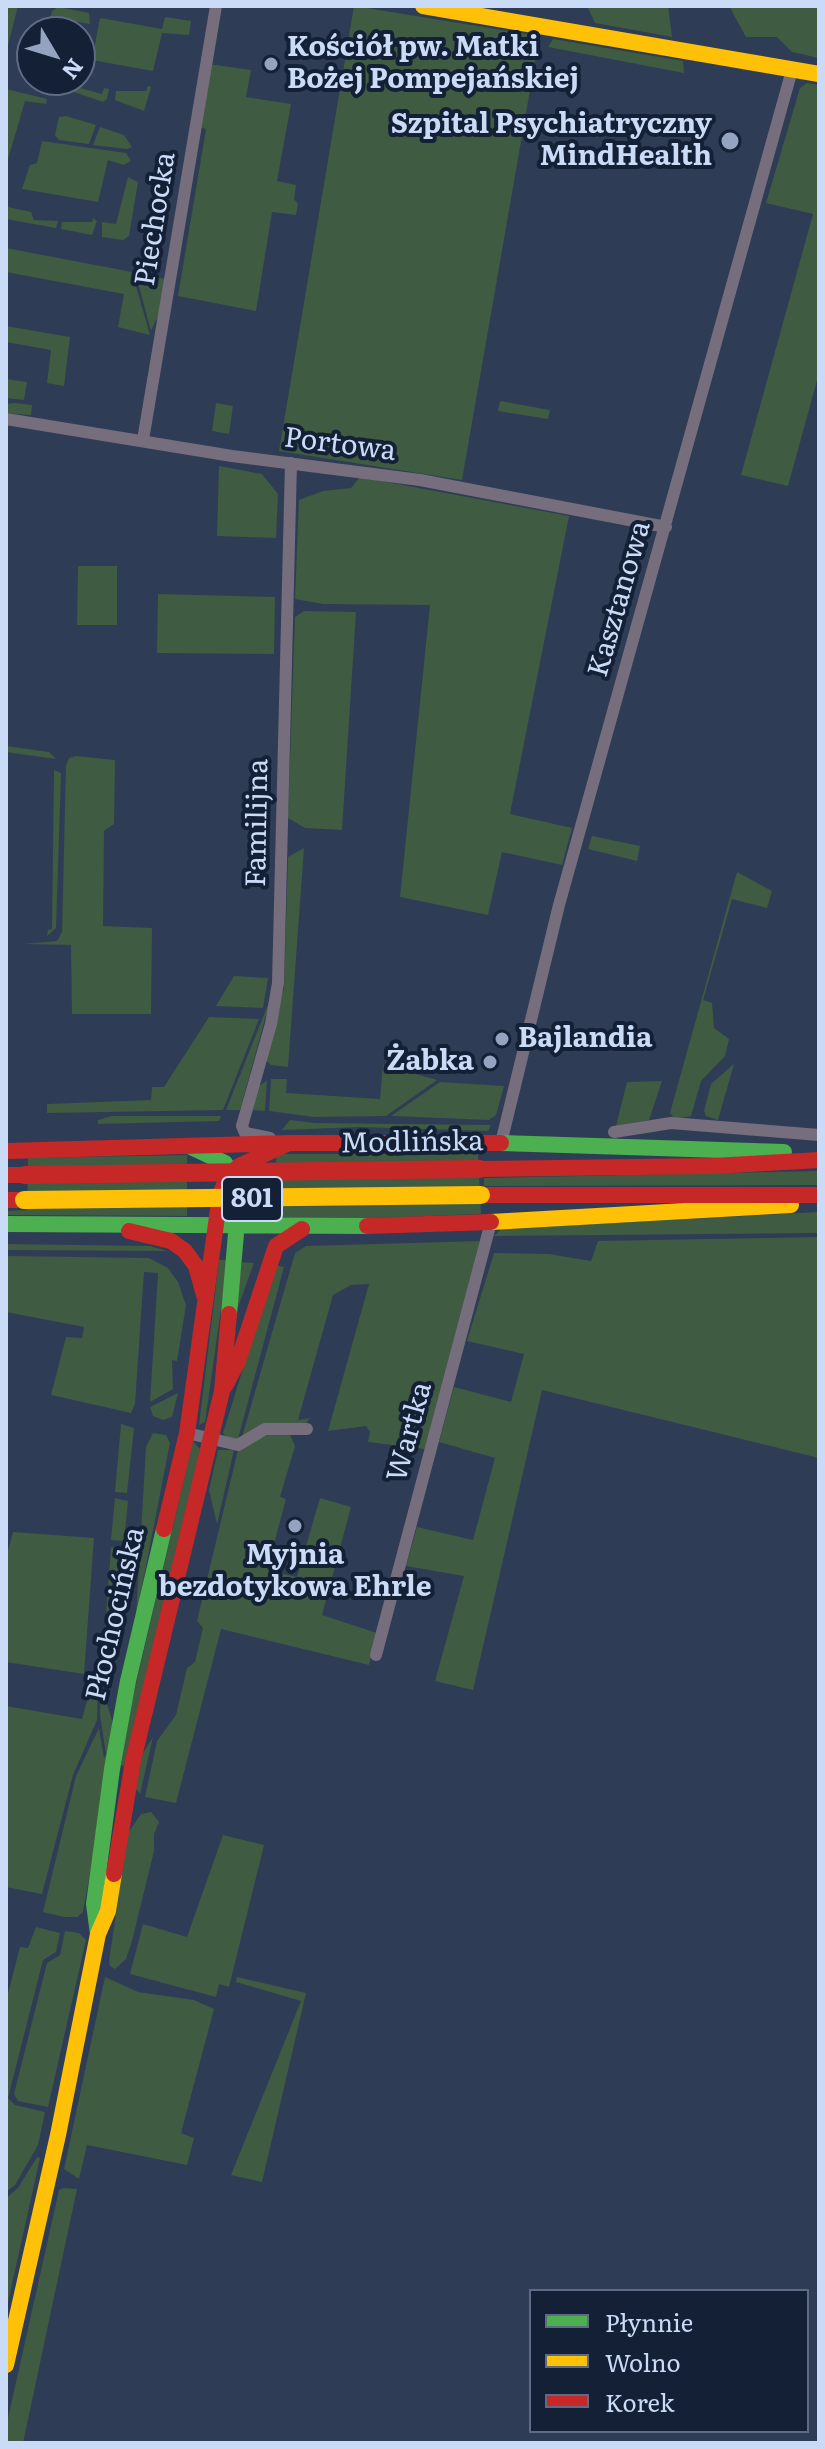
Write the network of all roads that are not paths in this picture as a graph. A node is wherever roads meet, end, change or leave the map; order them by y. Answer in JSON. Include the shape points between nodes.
{"nodes":[{"id":1,"x":216,"y":6,"type":"edge"},
{"id":2,"x":423,"y":6,"type":"edge"},
{"id":3,"x":792,"y":70,"type":"junction"},
{"id":4,"x":819,"y":74,"type":"edge"},
{"id":5,"x":6,"y":419,"type":"edge"},
{"id":6,"x":143,"y":440,"type":"junction"},
{"id":7,"x":291,"y":463,"type":"junction"},
{"id":8,"x":666,"y":527,"type":"junction"},
{"id":9,"x":614,"y":1132,"type":"dead end"},
{"id":10,"x":819,"y":1135,"type":"edge"},
{"id":11,"x":289,"y":1143,"type":"junction"},
{"id":12,"x":501,"y":1143,"type":"junction"},
{"id":13,"x":191,"y":1147,"type":"junction"},
{"id":14,"x":6,"y":1151,"type":"edge"},
{"id":15,"x":819,"y":1157,"type":"edge"},
{"id":16,"x":232,"y":1171,"type":"junction"},
{"id":17,"x":15,"y":1175,"type":"edge"},
{"id":18,"x":819,"y":1195,"type":"edge"},
{"id":19,"x":15,"y":1200,"type":"edge"},
{"id":20,"x":819,"y":1203,"type":"edge"},
{"id":21,"x":491,"y":1222,"type":"junction"},
{"id":22,"x":6,"y":1224,"type":"edge"},
{"id":23,"x":100,"y":1224,"type":"junction"},
{"id":24,"x":216,"y":1225,"type":"junction"},
{"id":25,"x":239,"y":1227,"type":"junction"},
{"id":26,"x":306,"y":1228,"type":"junction"},
{"id":27,"x":205,"y":1309,"type":"junction"},
{"id":28,"x":222,"y":1391,"type":"junction"},
{"id":29,"x":307,"y":1429,"type":"dead end"},
{"id":30,"x":187,"y":1433,"type":"junction"},
{"id":31,"x":211,"y":1438,"type":"junction"},
{"id":32,"x":376,"y":1655,"type":"dead end"},
{"id":33,"x":98,"y":1934,"type":"junction"},
{"id":34,"x":6,"y":2365,"type":"edge"}],
"edges":[{"from":1,"to":6,"type":"street","name":"Piechocka"},
{"from":2,"to":3,"type":"main road"},
{"from":3,"to":4,"type":"main road"},
{"from":3,"to":8,"type":"street","name":"Kasztanowa"},
{"from":5,"to":6,"type":"street","name":"Portowa"},
{"from":6,"to":7,"type":"street","name":"Portowa"},
{"from":7,"to":8,"type":"street","name":"Portowa","via":[[420,480]]},
{"from":7,"to":11,"type":"street","name":"Familijna","via":[[278,983],[242,1126],[245,1133]]},
{"from":8,"to":12,"type":"street","name":"Kasztanowa","via":[[551,935]]},
{"from":9,"to":10,"type":"street","via":[[671,1123]]},
{"from":11,"to":12,"type":"main road","name":"Modlińska"},
{"from":11,"to":13,"type":"main road","name":"Modlińska"},
{"from":11,"to":16,"type":"main road"},
{"from":12,"to":15,"type":"main road","name":"Modlińska","via":[[748,1149]]},
{"from":13,"to":14,"type":"main road"},
{"from":13,"to":16,"type":"main road","via":[[216,1156]]},
{"from":15,"to":17,"type":"main road","name":"Modlińska","number":"801","bridge":true,"via":[[713,1166]]},
{"from":16,"to":24,"type":"main road","name":"Płochocińska","via":[[220,1195]]},
{"from":16,"to":25,"type":"main road","name":"Płochocińska","via":[[240,1188]]},
{"from":18,"to":19,"type":"main road","name":"Modlińska","number":"801","bridge":true},
{"from":20,"to":21,"type":"main road"},
{"from":21,"to":26,"type":"main road"},
{"from":21,"to":32,"type":"street","name":"Wartka"},
{"from":22,"to":23,"type":"main road"},
{"from":23,"to":24,"type":"main road"},
{"from":23,"to":27,"type":"main road","name":"Płochocińska","via":[[171,1241],[185,1251],[196,1266]]},
{"from":24,"to":25,"type":"main road"},
{"from":24,"to":27,"type":"main road","name":"Płochocińska"},
{"from":25,"to":26,"type":"main road"},
{"from":25,"to":28,"type":"main road","name":"Płochocińska"},
{"from":26,"to":28,"type":"main road","name":"Płochocińska","via":[[276,1246],[238,1361]]},
{"from":27,"to":30,"type":"main road","name":"Płochocińska"},
{"from":28,"to":31,"type":"main road","name":"Płochocińska"},
{"from":29,"to":31,"type":"street","via":[[265,1429],[238,1445]]},
{"from":30,"to":31,"type":"street"},
{"from":30,"to":33,"type":"main road","name":"Płochocińska","via":[[119,1731],[94,1904]]},
{"from":31,"to":33,"type":"main road","name":"Płochocińska","via":[[133,1761],[108,1911]]},
{"from":33,"to":34,"type":"main road","name":"Płochocińska"}]}
